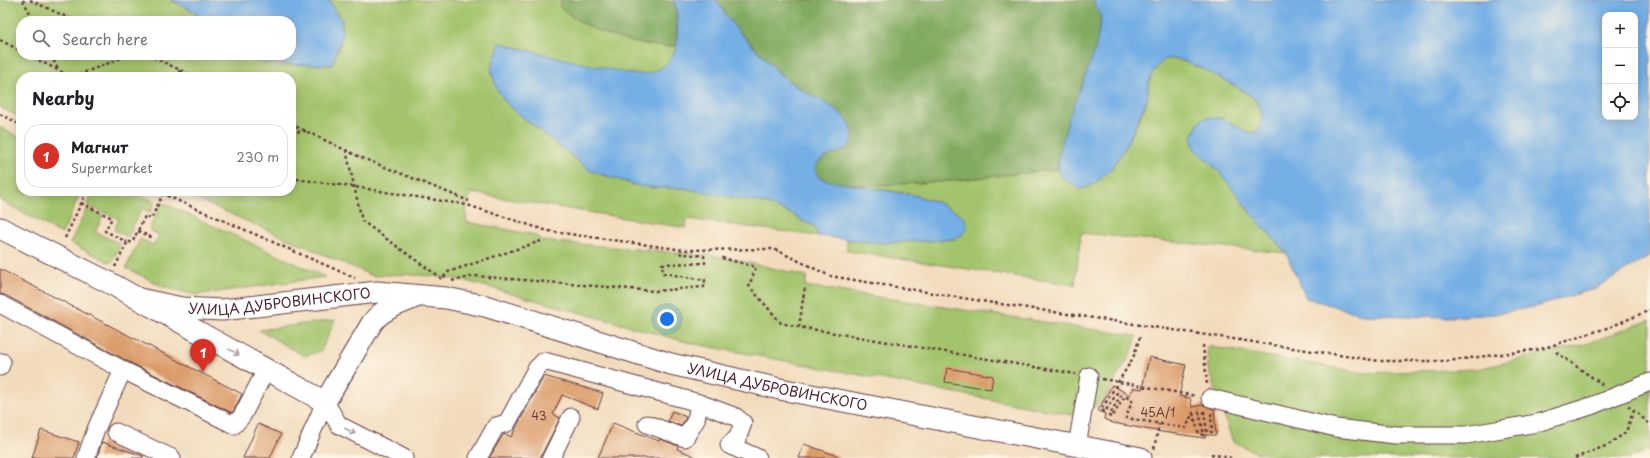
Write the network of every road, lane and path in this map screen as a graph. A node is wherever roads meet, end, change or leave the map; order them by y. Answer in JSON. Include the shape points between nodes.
{"nodes":[{"id":1,"x":23,"y":0,"type":"edge"},
{"id":2,"x":30,"y":0,"type":"edge"},
{"id":3,"x":31,"y":16,"type":"edge"},
{"id":4,"x":64,"y":16,"type":"edge"},
{"id":5,"x":0,"y":40,"type":"edge"},
{"id":6,"x":16,"y":48,"type":"edge"},
{"id":7,"x":38,"y":60,"type":"edge"},
{"id":8,"x":54,"y":60,"type":"edge"},
{"id":9,"x":116,"y":60,"type":"edge"},
{"id":10,"x":158,"y":60,"type":"edge"},
{"id":11,"x":179,"y":70,"type":"joint"},
{"id":12,"x":59,"y":71,"type":"joint"},
{"id":13,"x":85,"y":72,"type":"edge"},
{"id":14,"x":184,"y":72,"type":"edge"},
{"id":15,"x":0,"y":114,"type":"edge"},
{"id":16,"x":16,"y":122,"type":"edge"},
{"id":17,"x":296,"y":126,"type":"edge"},
{"id":18,"x":306,"y":131,"type":"junction"},
{"id":19,"x":296,"y":132,"type":"edge"},
{"id":20,"x":346,"y":150,"type":"junction"},
{"id":21,"x":296,"y":179,"type":"edge"},
{"id":22,"x":355,"y":187,"type":"junction"},
{"id":23,"x":84,"y":196,"type":"edge"},
{"id":24,"x":162,"y":196,"type":"edge"},
{"id":25,"x":168,"y":196,"type":"edge"},
{"id":26,"x":468,"y":201,"type":"dead end"},
{"id":27,"x":81,"y":203,"type":"junction"},
{"id":28,"x":0,"y":228,"type":"edge"},
{"id":29,"x":138,"y":231,"type":"junction"},
{"id":30,"x":65,"y":238,"type":"dead end"},
{"id":31,"x":153,"y":238,"type":"dead end"},
{"id":32,"x":541,"y":241,"type":"dead end"},
{"id":33,"x":127,"y":242,"type":"junction"},
{"id":34,"x":676,"y":253,"type":"dead end"},
{"id":35,"x":722,"y":258,"type":"dead end"},
{"id":36,"x":116,"y":266,"type":"dead end"},
{"id":37,"x":361,"y":280,"type":"dead end"},
{"id":38,"x":451,"y":282,"type":"dead end"},
{"id":39,"x":805,"y":286,"type":"dead end"},
{"id":40,"x":420,"y":296,"type":"junction"},
{"id":41,"x":139,"y":299,"type":"junction"},
{"id":42,"x":0,"y":304,"type":"edge"},
{"id":43,"x":1650,"y":310,"type":"edge"},
{"id":44,"x":799,"y":327,"type":"junction"},
{"id":45,"x":1140,"y":337,"type":"dead end"},
{"id":46,"x":1203,"y":345,"type":"dead end"},
{"id":47,"x":1556,"y":352,"type":"dead end"},
{"id":48,"x":123,"y":370,"type":"junction"},
{"id":49,"x":266,"y":370,"type":"junction"},
{"id":50,"x":1089,"y":376,"type":"junction"},
{"id":51,"x":1119,"y":381,"type":"junction"},
{"id":52,"x":1650,"y":382,"type":"edge"},
{"id":53,"x":1617,"y":395,"type":"junction"},
{"id":54,"x":1210,"y":398,"type":"junction"},
{"id":55,"x":325,"y":402,"type":"junction"},
{"id":56,"x":699,"y":403,"type":"junction"},
{"id":57,"x":1633,"y":412,"type":"dead end"},
{"id":58,"x":571,"y":417,"type":"dead end"},
{"id":59,"x":1641,"y":418,"type":"dead end"},
{"id":60,"x":647,"y":424,"type":"dead end"},
{"id":61,"x":1159,"y":424,"type":"junction"},
{"id":62,"x":1650,"y":424,"type":"edge"},
{"id":63,"x":116,"y":432,"type":"dead end"},
{"id":64,"x":1077,"y":446,"type":"junction"},
{"id":65,"x":1211,"y":454,"type":"dead end"},
{"id":66,"x":1147,"y":455,"type":"edge"},
{"id":67,"x":86,"y":458,"type":"edge"},
{"id":68,"x":172,"y":458,"type":"edge"},
{"id":69,"x":301,"y":458,"type":"edge"},
{"id":70,"x":404,"y":458,"type":"edge"},
{"id":71,"x":478,"y":458,"type":"edge"},
{"id":72,"x":551,"y":458,"type":"edge"},
{"id":73,"x":758,"y":458,"type":"edge"},
{"id":74,"x":1231,"y":458,"type":"edge"},
{"id":75,"x":1575,"y":458,"type":"edge"}],
"edges":[{"from":1,"to":3,"type":"path"},
{"from":2,"to":4,"type":"path"},
{"from":5,"to":6,"type":"path"},
{"from":7,"to":12,"type":"path"},
{"from":8,"to":12,"type":"path"},
{"from":9,"to":13,"type":"path"},
{"from":10,"to":11,"type":"path"},
{"from":11,"to":14,"type":"path"},
{"from":15,"to":16,"type":"path"},
{"from":17,"to":18,"type":"path"},
{"from":18,"to":19,"type":"path"},
{"from":18,"to":20,"type":"path"},
{"from":20,"to":22,"type":"path"},
{"from":20,"to":26,"type":"path"},
{"from":21,"to":22,"type":"path"},
{"from":22,"to":32,"type":"path","via":[[362,221],[442,278],[448,272]]},
{"from":22,"to":43,"type":"path","via":[[467,204],[548,231],[684,250],[774,249],[830,276],[1379,361],[1447,361],[1541,349],[1610,327]]},
{"from":23,"to":27,"type":"path"},
{"from":24,"to":29,"type":"path","via":[[151,219],[145,216]]},
{"from":25,"to":37,"type":"path"},
{"from":27,"to":30,"type":"path"},
{"from":27,"to":33,"type":"path","via":[[112,218],[105,232]]},
{"from":28,"to":41,"type":"main road","name":"УЛИЦА ДУБРОВИНСКОГО"},
{"from":29,"to":31,"type":"path"},
{"from":29,"to":33,"type":"path","via":[[132,243]]},
{"from":33,"to":36,"type":"path"},
{"from":34,"to":38,"type":"path","via":[[704,256],[705,263],[662,264],[663,273],[705,280],[704,286],[656,291],[474,276]]},
{"from":35,"to":44,"type":"path","via":[[756,267],[749,286],[781,323]]},
{"from":39,"to":44,"type":"path"},
{"from":40,"to":41,"type":"main road","name":"УЛИЦА ДУБРОВИНСКОГО","via":[[377,292],[222,310],[182,308]]},
{"from":40,"to":55,"type":"main road","name":"УЛИЦА ДУБРОВИНСКОГО","via":[[385,310],[377,316]]},
{"from":40,"to":64,"type":"main road","name":"УЛИЦА ДУБРОВИНСКОГО","via":[[485,306],[671,364],[780,389]]},
{"from":41,"to":49,"type":"main road","name":"УЛИЦА ДУБРОВИНСКОГО","one_way":true},
{"from":42,"to":48,"type":"street"},
{"from":44,"to":50,"type":"path"},
{"from":45,"to":51,"type":"path","via":[[1133,358]]},
{"from":46,"to":54,"type":"path"},
{"from":47,"to":53,"type":"path"},
{"from":48,"to":49,"type":"street","via":[[234,425],[242,416]]},
{"from":48,"to":67,"type":"street","via":[[96,429]]},
{"from":49,"to":55,"type":"main road","name":"УЛИЦА ДУБРОВИНСКОГО"},
{"from":50,"to":51,"type":"path"},
{"from":50,"to":64,"type":"street"},
{"from":51,"to":54,"type":"path"},
{"from":51,"to":61,"type":"path","via":[[1101,410],[1105,412],[1117,393],[1121,395],[1108,416],[1112,417],[1125,396],[1132,401],[1126,418]]},
{"from":52,"to":53,"type":"street"},
{"from":53,"to":54,"type":"street","via":[[1537,423],[1466,435],[1396,434],[1336,428]]},
{"from":54,"to":61,"type":"path","via":[[1212,432],[1207,432],[1203,409],[1199,409],[1204,435],[1199,434],[1193,412],[1186,428]]},
{"from":55,"to":69,"type":"street"},
{"from":55,"to":70,"type":"street","one_way":true,"via":[[339,426]]},
{"from":56,"to":60,"type":"street","via":[[696,420],[686,438]]},
{"from":56,"to":71,"type":"street","via":[[544,361],[536,369],[507,423],[496,426]]},
{"from":56,"to":73,"type":"street","via":[[736,417],[742,423],[738,436],[729,445]]},
{"from":57,"to":75,"type":"path","via":[[1626,432],[1608,445]]},
{"from":58,"to":72,"type":"street"},
{"from":59,"to":62,"type":"path"},
{"from":61,"to":66,"type":"path"},
{"from":63,"to":68,"type":"street"},
{"from":64,"to":66,"type":"main road","name":"УЛИЦА ДУБРОВИНСКОГО"},
{"from":65,"to":74,"type":"path"}]}
